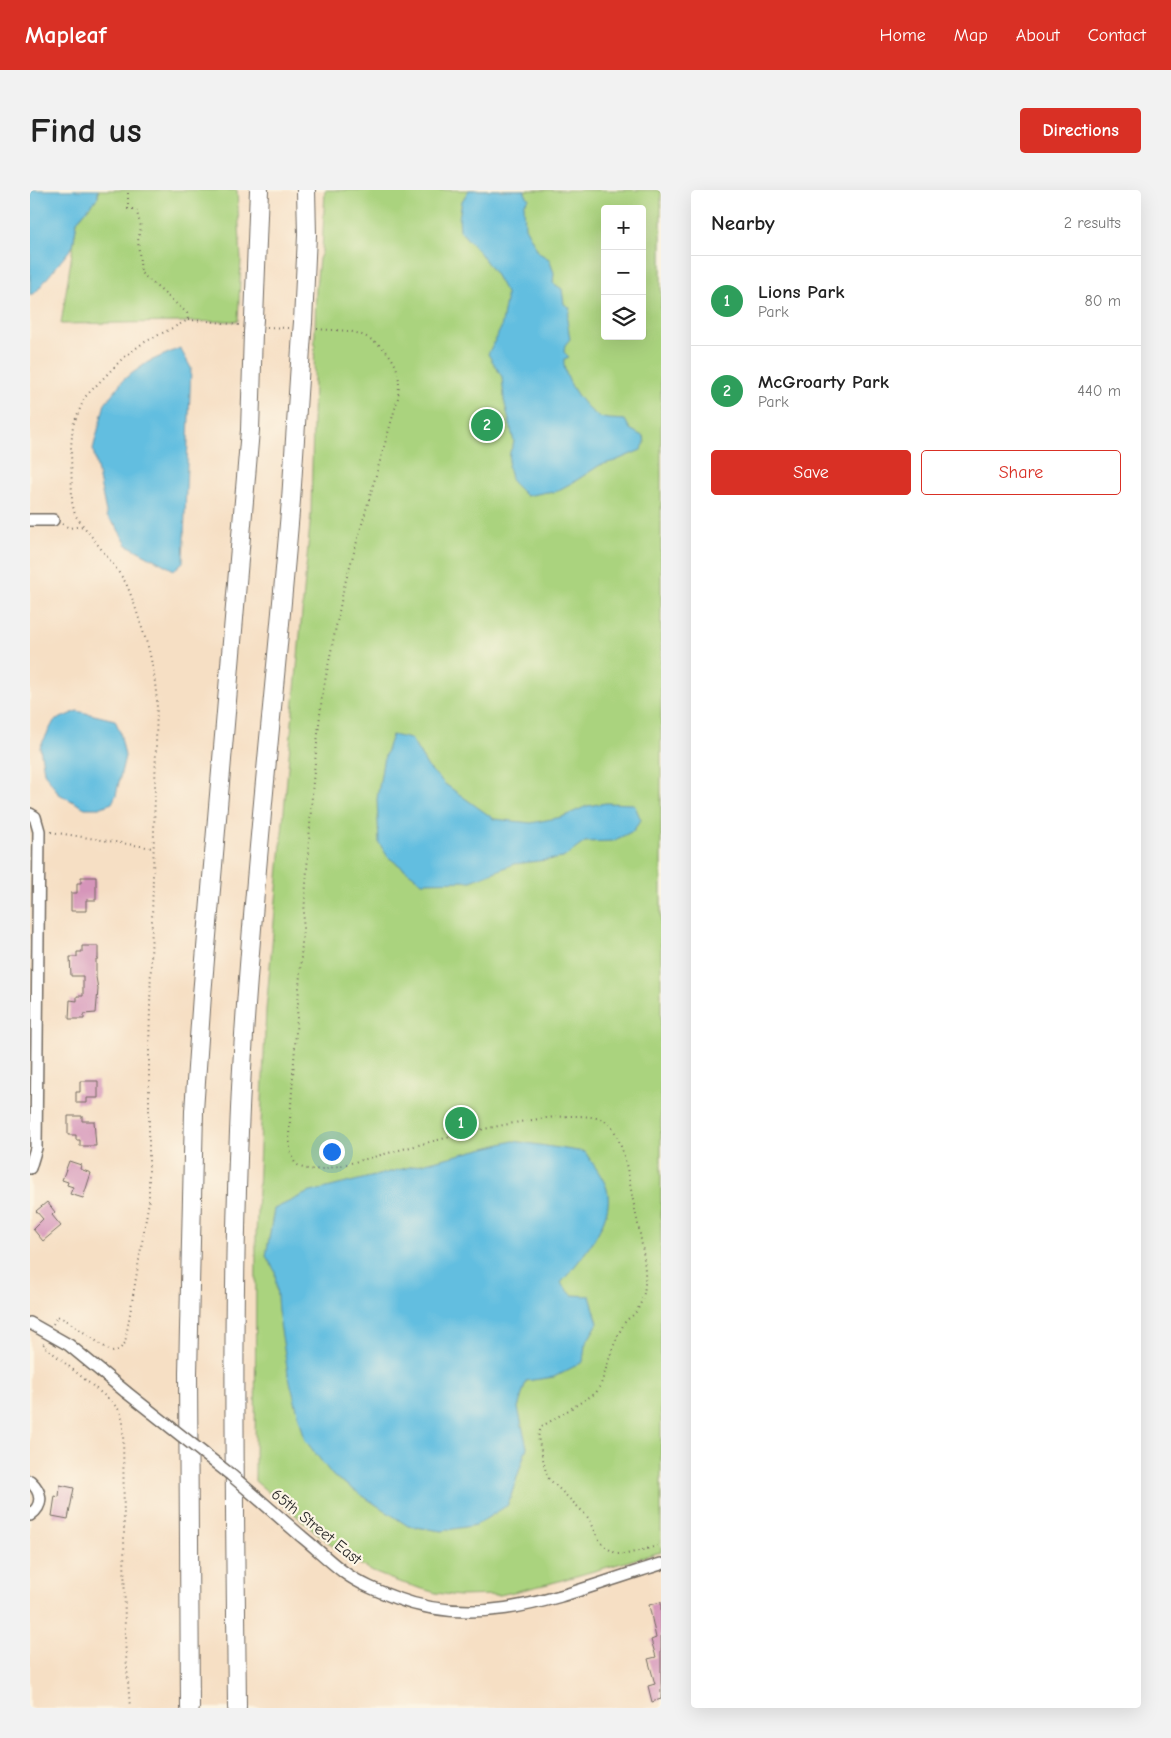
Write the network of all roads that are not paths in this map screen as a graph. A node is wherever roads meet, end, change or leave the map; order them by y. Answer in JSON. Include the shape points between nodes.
{"nodes":[{"id":1,"x":248,"y":190,"type":"edge"},
{"id":2,"x":259,"y":190,"type":"edge"},
{"id":3,"x":306,"y":190,"type":"edge"},
{"id":4,"x":314,"y":190,"type":"edge"},
{"id":5,"x":306,"y":235,"type":"junction"},
{"id":6,"x":257,"y":246,"type":"junction"},
{"id":7,"x":30,"y":520,"type":"edge"},
{"id":8,"x":53,"y":520,"type":"road end"},
{"id":9,"x":32,"y":815,"type":"edge"},
{"id":10,"x":33,"y":1019,"type":"edge"},
{"id":11,"x":30,"y":1168,"type":"edge"},
{"id":12,"x":30,"y":1323,"type":"edge"},
{"id":13,"x":30,"y":1481,"type":"edge"},
{"id":14,"x":30,"y":1515,"type":"edge"},
{"id":15,"x":661,"y":1564,"type":"edge"},
{"id":16,"x":190,"y":1708,"type":"edge"},
{"id":17,"x":237,"y":1708,"type":"edge"}],
"edges":[{"from":1,"to":6,"type":"highway"},
{"from":2,"to":6,"type":"highway"},
{"from":3,"to":5,"type":"highway"},
{"from":4,"to":5,"type":"highway"},
{"from":5,"to":17,"type":"highway","via":[[291,501],[243,1051],[235,1288]]},
{"from":6,"to":16,"type":"highway","via":[[249,439],[194,1111],[188,1373]]},
{"from":7,"to":8,"type":"street"},
{"from":9,"to":10,"type":"street","via":[[39,830]]},
{"from":10,"to":11,"type":"street","via":[[36,1148]]},
{"from":12,"to":15,"type":"street","name":"65th Street East","bridge":true,"via":[[70,1345],[231,1475],[345,1573],[375,1590],[416,1606],[482,1612],[543,1601]]},
{"from":13,"to":14,"type":"street","via":[[39,1493],[37,1510]]}]}
